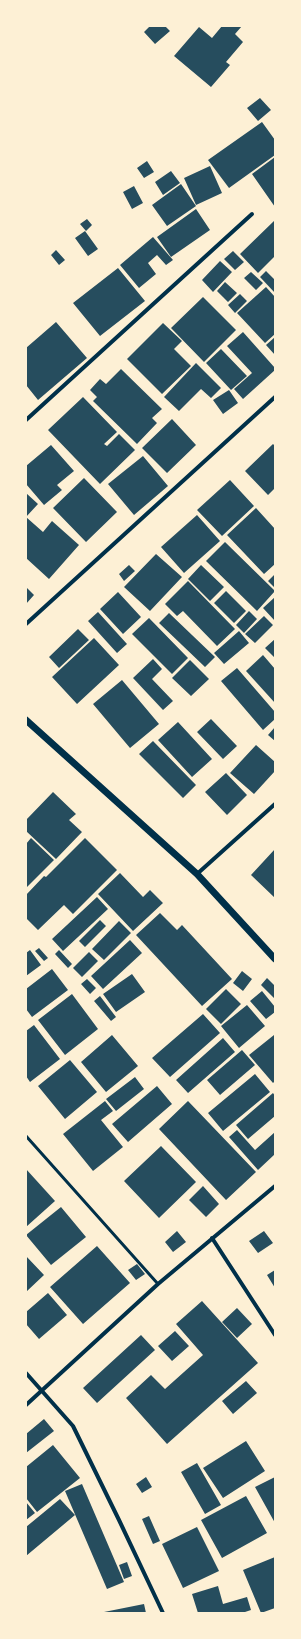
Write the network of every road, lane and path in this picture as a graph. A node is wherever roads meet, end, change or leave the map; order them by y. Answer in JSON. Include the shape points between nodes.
{"nodes":[{"id":1,"x":252,"y":214,"type":"dead end"},
{"id":2,"x":275,"y":397,"type":"edge"},
{"id":3,"x":26,"y":420,"type":"edge"},
{"id":4,"x":26,"y":624,"type":"edge"},
{"id":5,"x":26,"y":720,"type":"edge"},
{"id":6,"x":275,"y":804,"type":"edge"},
{"id":7,"x":198,"y":874,"type":"junction"},
{"id":8,"x":275,"y":959,"type":"edge"},
{"id":9,"x":26,"y":1136,"type":"edge"},
{"id":10,"x":275,"y":1186,"type":"edge"},
{"id":11,"x":212,"y":1238,"type":"junction"},
{"id":12,"x":158,"y":1284,"type":"junction"},
{"id":13,"x":275,"y":1335,"type":"edge"},
{"id":14,"x":26,"y":1373,"type":"edge"},
{"id":15,"x":42,"y":1390,"type":"junction"},
{"id":16,"x":26,"y":1406,"type":"edge"},
{"id":17,"x":163,"y":1613,"type":"edge"}],
"edges":[{"from":1,"to":3,"type":"street"},
{"from":2,"to":4,"type":"street"},
{"from":5,"to":7,"type":"street"},
{"from":6,"to":7,"type":"street"},
{"from":7,"to":8,"type":"street"},
{"from":9,"to":12,"type":"lane"},
{"from":10,"to":11,"type":"street"},
{"from":11,"to":12,"type":"street"},
{"from":11,"to":13,"type":"street"},
{"from":12,"to":15,"type":"street"},
{"from":14,"to":15,"type":"street"},
{"from":15,"to":16,"type":"street"},
{"from":15,"to":17,"type":"street","via":[[73,1426]]}]}
